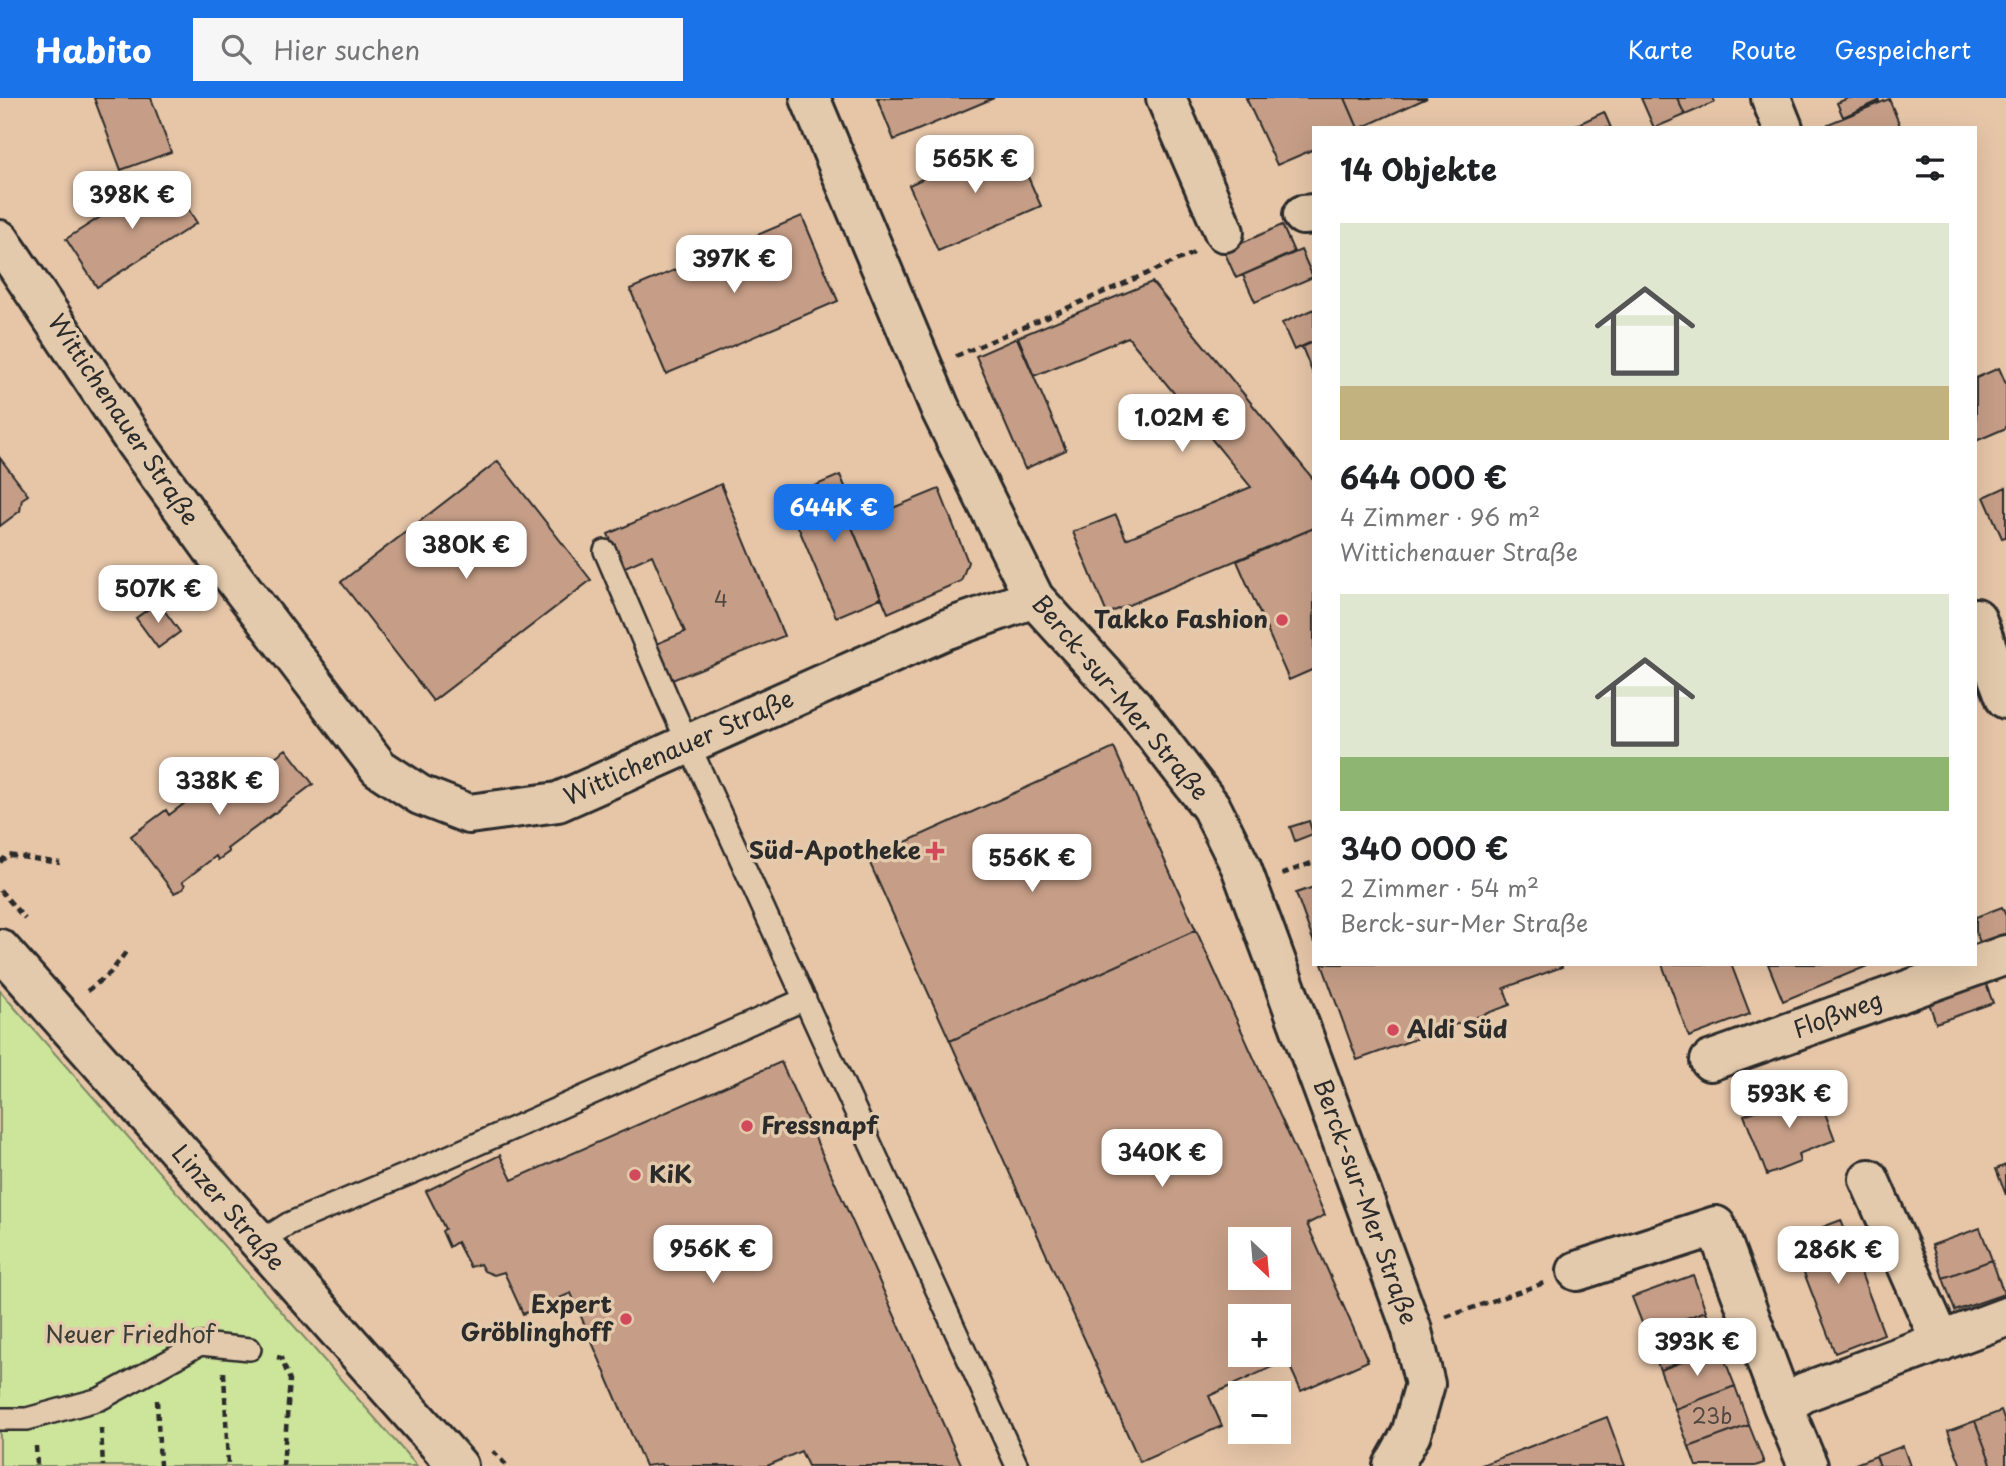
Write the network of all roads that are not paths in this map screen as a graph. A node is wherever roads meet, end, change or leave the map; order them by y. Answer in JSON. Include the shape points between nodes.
{"nodes":[{"id":1,"x":810,"y":98,"type":"edge"},
{"id":2,"x":1166,"y":98,"type":"edge"},
{"id":3,"x":1771,"y":98,"type":"edge"},
{"id":4,"x":1782,"y":126,"type":"edge"},
{"id":5,"x":1221,"y":226,"type":"road end"},
{"id":6,"x":0,"y":240,"type":"edge"},
{"id":7,"x":605,"y":551,"type":"dead end"},
{"id":8,"x":1034,"y":598,"type":"junction"},
{"id":9,"x":1977,"y":621,"type":"edge"},
{"id":10,"x":2006,"y":699,"type":"edge"},
{"id":11,"x":689,"y":744,"type":"junction"},
{"id":12,"x":0,"y":949,"type":"edge"},
{"id":13,"x":2006,"y":955,"type":"edge"},
{"id":14,"x":1977,"y":965,"type":"edge"},
{"id":15,"x":1975,"y":966,"type":"edge"},
{"id":16,"x":805,"y":999,"type":"junction"},
{"id":17,"x":1710,"y":1061,"type":"dead end"},
{"id":18,"x":1869,"y":1179,"type":"dead end"},
{"id":19,"x":258,"y":1243,"type":"junction"},
{"id":20,"x":1577,"y":1271,"type":"road end"},
{"id":21,"x":2006,"y":1317,"type":"edge"},
{"id":22,"x":1941,"y":1342,"type":"junction"},
{"id":23,"x":250,"y":1349,"type":"road end"},
{"id":24,"x":1783,"y":1406,"type":"junction"},
{"id":25,"x":0,"y":1419,"type":"edge"},
{"id":26,"x":458,"y":1466,"type":"edge"},
{"id":27,"x":1017,"y":1466,"type":"edge"},
{"id":28,"x":1393,"y":1466,"type":"edge"},
{"id":29,"x":1808,"y":1466,"type":"edge"}],
"edges":[{"from":1,"to":8,"type":"street","name":"Berck-sur-Mer Straße","via":[[940,408]]},
{"from":2,"to":5,"type":"street"},
{"from":3,"to":4,"type":"street"},
{"from":6,"to":11,"type":"street","name":"Wittichenauer Straße","via":[[135,442],[379,768],[421,795],[469,814],[558,803]]},
{"from":7,"to":11,"type":"lane"},
{"from":8,"to":11,"type":"street","name":"Wittichenauer Straße","via":[[947,629]]},
{"from":8,"to":28,"type":"street","name":"Berck-sur-Mer Straße","via":[[1133,706],[1211,807],[1249,886],[1412,1326],[1425,1384],[1411,1434]]},
{"from":9,"to":10,"type":"street"},
{"from":11,"to":16,"type":"lane"},
{"from":12,"to":19,"type":"street","name":"Linzer Straße"},
{"from":13,"to":14,"type":"street","name":"Floßweg"},
{"from":15,"to":17,"type":"street","name":"Floßweg"},
{"from":16,"to":19,"type":"lane","via":[[288,1224]]},
{"from":16,"to":27,"type":"lane"},
{"from":18,"to":22,"type":"street"},
{"from":19,"to":26,"type":"street","name":"Linzer Straße"},
{"from":20,"to":24,"type":"street","via":[[1716,1226]]},
{"from":21,"to":22,"type":"street"},
{"from":22,"to":24,"type":"street","via":[[1805,1392]]},
{"from":23,"to":25,"type":"lane","via":[[200,1344],[100,1399],[27,1419]]},
{"from":24,"to":29,"type":"street"}]}
